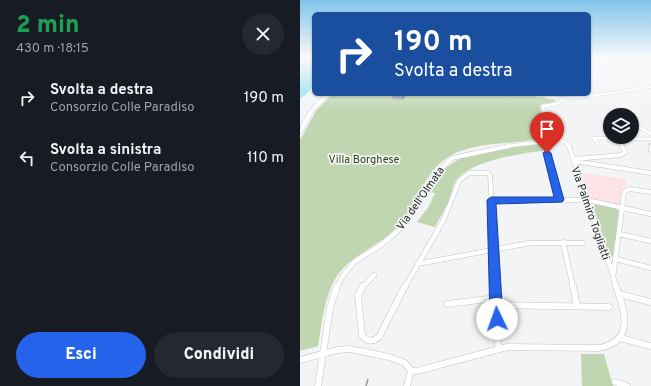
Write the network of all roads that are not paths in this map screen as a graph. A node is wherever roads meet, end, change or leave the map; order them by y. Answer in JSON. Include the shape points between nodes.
{"nodes":[{"id":1,"x":651,"y":87,"type":"edge"},
{"id":2,"x":591,"y":95,"type":"edge"},
{"id":3,"x":326,"y":96,"type":"edge"},
{"id":4,"x":547,"y":96,"type":"edge"},
{"id":5,"x":586,"y":96,"type":"edge"},
{"id":6,"x":556,"y":98,"type":"junction"},
{"id":7,"x":565,"y":99,"type":"junction"},
{"id":8,"x":558,"y":104,"type":"junction"},
{"id":9,"x":639,"y":127,"type":"edge"},
{"id":10,"x":300,"y":132,"type":"edge"},
{"id":11,"x":651,"y":134,"type":"edge"},
{"id":12,"x":603,"y":138,"type":"edge"},
{"id":13,"x":550,"y":139,"type":"junction"},
{"id":14,"x":639,"y":139,"type":"edge"},
{"id":15,"x":651,"y":139,"type":"edge"},
{"id":16,"x":598,"y":143,"type":"dead end"},
{"id":17,"x":621,"y":144,"type":"edge"},
{"id":18,"x":651,"y":145,"type":"edge"},
{"id":19,"x":651,"y":151,"type":"edge"},
{"id":20,"x":547,"y":153,"type":"dead end"},
{"id":21,"x":574,"y":160,"type":"junction"},
{"id":22,"x":651,"y":173,"type":"edge"},
{"id":23,"x":651,"y":192,"type":"edge"},
{"id":24,"x":491,"y":200,"type":"junction"},
{"id":25,"x":559,"y":200,"type":"junction"},
{"id":26,"x":587,"y":200,"type":"junction"},
{"id":27,"x":622,"y":208,"type":"junction"},
{"id":28,"x":651,"y":214,"type":"edge"},
{"id":29,"x":619,"y":234,"type":"junction"},
{"id":30,"x":651,"y":241,"type":"edge"},
{"id":31,"x":563,"y":242,"type":"junction"},
{"id":32,"x":583,"y":242,"type":"dead end"},
{"id":33,"x":494,"y":251,"type":"junction"},
{"id":34,"x":616,"y":259,"type":"junction"},
{"id":35,"x":417,"y":264,"type":"junction"},
{"id":36,"x":651,"y":268,"type":"edge"},
{"id":37,"x":374,"y":275,"type":"dead end"},
{"id":38,"x":613,"y":277,"type":"junction"},
{"id":39,"x":619,"y":294,"type":"junction"},
{"id":40,"x":496,"y":298,"type":"junction"},
{"id":41,"x":651,"y":302,"type":"edge"},
{"id":42,"x":447,"y":304,"type":"dead end"},
{"id":43,"x":496,"y":305,"type":"junction"},
{"id":44,"x":577,"y":306,"type":"junction"},
{"id":45,"x":610,"y":307,"type":"dead end"},
{"id":46,"x":620,"y":338,"type":"junction"},
{"id":47,"x":651,"y":346,"type":"edge"},
{"id":48,"x":498,"y":349,"type":"junction"},
{"id":49,"x":324,"y":354,"type":"junction"},
{"id":50,"x":300,"y":360,"type":"edge"},
{"id":51,"x":411,"y":371,"type":"junction"},
{"id":52,"x":615,"y":382,"type":"dead end"},
{"id":53,"x":318,"y":386,"type":"edge"},
{"id":54,"x":406,"y":386,"type":"edge"},
{"id":55,"x":627,"y":386,"type":"edge"}],
"edges":[{"from":1,"to":2,"type":"street"},
{"from":3,"to":10,"type":"main road","via":[[312,110]]},
{"from":4,"to":6,"type":"street"},
{"from":5,"to":7,"type":"street"},
{"from":6,"to":7,"type":"street"},
{"from":6,"to":8,"type":"street"},
{"from":7,"to":8,"type":"street"},
{"from":8,"to":13,"type":"street","via":[[543,107]]},
{"from":9,"to":11,"type":"street"},
{"from":12,"to":16,"type":"street","via":[[593,138]]},
{"from":13,"to":21,"type":"street","name":"Via Palmiro Togliatti","via":[[567,142]]},
{"from":13,"to":49,"type":"street","name":"Via dell'Olmata","via":[[545,142],[467,153],[447,162],[435,175],[402,228],[353,263],[342,277],[330,308]]},
{"from":14,"to":15,"type":"street"},
{"from":17,"to":21,"type":"street","via":[[625,152],[621,155]]},
{"from":18,"to":19,"type":"street"},
{"from":20,"to":25,"type":"street"},
{"from":21,"to":22,"type":"street"},
{"from":21,"to":26,"type":"street","name":"Via Palmiro Togliatti"},
{"from":23,"to":27,"type":"street","via":[[627,189],[624,192]]},
{"from":24,"to":25,"type":"street"},
{"from":24,"to":33,"type":"street"},
{"from":24,"to":35,"type":"street","via":[[489,173],[470,172],[464,175],[457,183],[450,205]]},
{"from":25,"to":26,"type":"street"},
{"from":26,"to":27,"type":"street"},
{"from":26,"to":38,"type":"street","name":"Via Palmiro Togliatti"},
{"from":27,"to":28,"type":"street"},
{"from":27,"to":29,"type":"street"},
{"from":29,"to":30,"type":"street"},
{"from":29,"to":34,"type":"street"},
{"from":31,"to":32,"type":"street"},
{"from":31,"to":33,"type":"street","via":[[530,243]]},
{"from":31,"to":44,"type":"street"},
{"from":33,"to":35,"type":"street"},
{"from":33,"to":40,"type":"street"},
{"from":34,"to":36,"type":"street"},
{"from":34,"to":38,"type":"street"},
{"from":35,"to":37,"type":"street","via":[[379,337],[371,341],[365,339],[362,334],[358,298],[360,291]]},
{"from":38,"to":39,"type":"street","name":"Via Palmiro Togliatti"},
{"from":39,"to":41,"type":"street"},
{"from":39,"to":46,"type":"street","name":"Via Palmiro Togliatti","via":[[625,316],[624,330]]},
{"from":40,"to":42,"type":"street"},
{"from":40,"to":43,"type":"street"},
{"from":43,"to":44,"type":"street"},
{"from":43,"to":48,"type":"street"},
{"from":44,"to":45,"type":"street"},
{"from":46,"to":47,"type":"street"},
{"from":46,"to":48,"type":"street","via":[[602,348],[523,346]]},
{"from":48,"to":51,"type":"street"},
{"from":49,"to":50,"type":"street"},
{"from":49,"to":51,"type":"street","via":[[354,350],[405,362]]},
{"from":49,"to":53,"type":"street","name":"Via dell'Olmata"},
{"from":51,"to":54,"type":"street"},
{"from":52,"to":55,"type":"street"}]}
